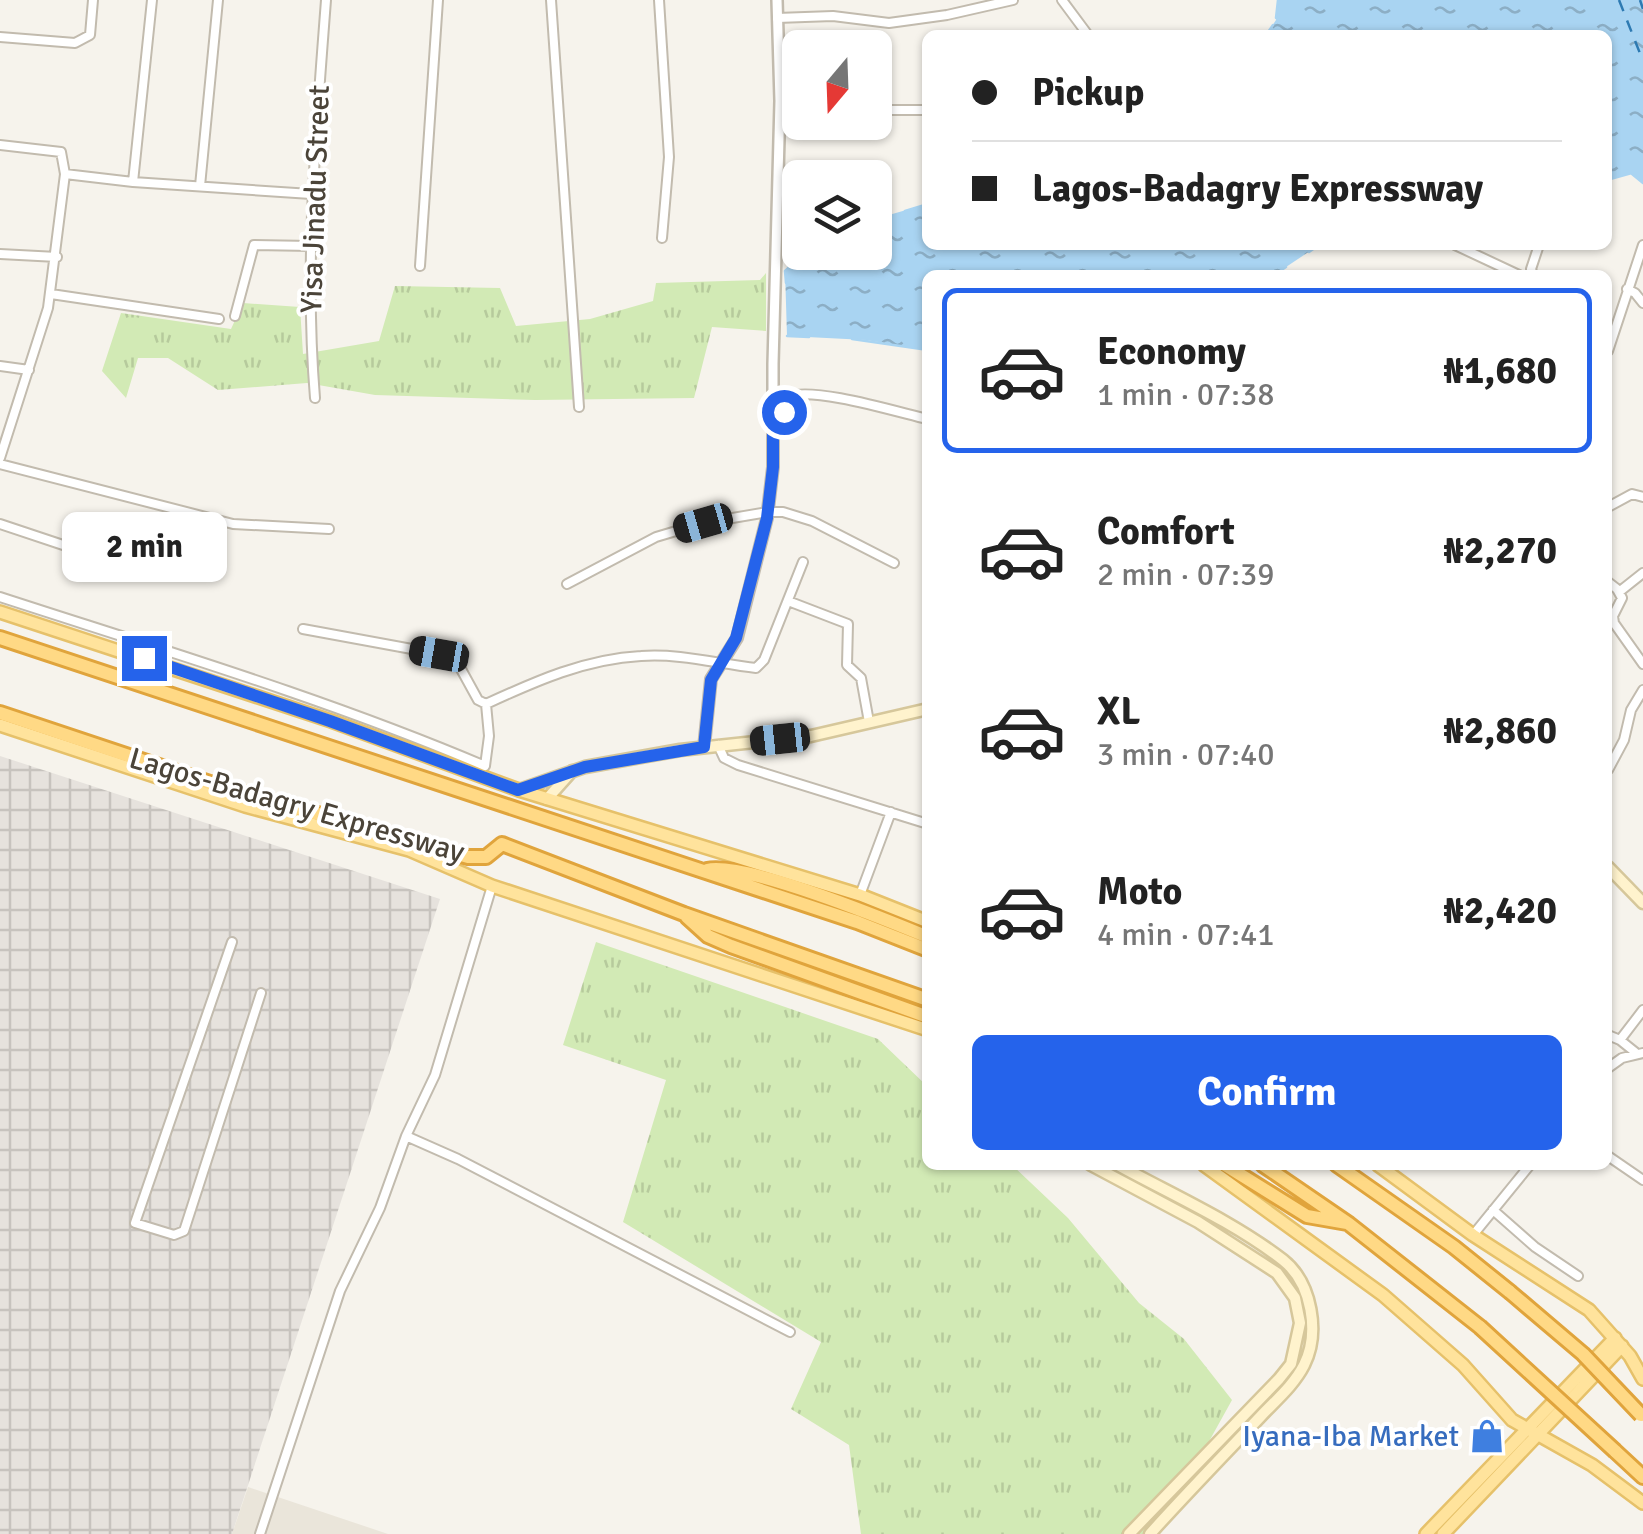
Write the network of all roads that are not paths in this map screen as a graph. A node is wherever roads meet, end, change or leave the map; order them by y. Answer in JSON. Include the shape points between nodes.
{"nodes":[{"id":1,"x":93,"y":0,"type":"edge"},
{"id":2,"x":152,"y":0,"type":"edge"},
{"id":3,"x":218,"y":0,"type":"edge"},
{"id":4,"x":326,"y":0,"type":"edge"},
{"id":5,"x":438,"y":0,"type":"edge"},
{"id":6,"x":551,"y":0,"type":"edge"},
{"id":7,"x":659,"y":0,"type":"edge"},
{"id":8,"x":777,"y":0,"type":"edge"},
{"id":9,"x":1013,"y":0,"type":"edge"},
{"id":10,"x":1062,"y":0,"type":"edge"},
{"id":11,"x":777,"y":18,"type":"junction"},
{"id":12,"x":1084,"y":30,"type":"edge"},
{"id":13,"x":0,"y":37,"type":"edge"},
{"id":14,"x":780,"y":101,"type":"joint"},
{"id":15,"x":892,"y":110,"type":"edge"},
{"id":16,"x":922,"y":110,"type":"edge"},
{"id":17,"x":0,"y":145,"type":"edge"},
{"id":18,"x":65,"y":174,"type":"junction"},
{"id":19,"x":133,"y":182,"type":"junction"},
{"id":20,"x":200,"y":186,"type":"junction"},
{"id":21,"x":311,"y":194,"type":"junction"},
{"id":22,"x":662,"y":238,"type":"dead end"},
{"id":23,"x":1643,"y":244,"type":"edge"},
{"id":24,"x":310,"y":246,"type":"junction"},
{"id":25,"x":1466,"y":250,"type":"edge"},
{"id":26,"x":0,"y":254,"type":"edge"},
{"id":27,"x":57,"y":257,"type":"junction"},
{"id":28,"x":420,"y":266,"type":"dead end"},
{"id":29,"x":1508,"y":270,"type":"edge"},
{"id":30,"x":1627,"y":289,"type":"junction"},
{"id":31,"x":51,"y":294,"type":"junction"},
{"id":32,"x":1643,"y":303,"type":"edge"},
{"id":33,"x":235,"y":316,"type":"dead end"},
{"id":34,"x":219,"y":319,"type":"dead end"},
{"id":35,"x":1612,"y":323,"type":"edge"},
{"id":36,"x":0,"y":366,"type":"edge"},
{"id":37,"x":29,"y":370,"type":"junction"},
{"id":38,"x":314,"y":398,"type":"dead end"},
{"id":39,"x":578,"y":407,"type":"dead end"},
{"id":40,"x":773,"y":412,"type":"junction"},
{"id":41,"x":922,"y":418,"type":"edge"},
{"id":42,"x":0,"y":461,"type":"edge"},
{"id":43,"x":1643,"y":497,"type":"edge"},
{"id":44,"x":1612,"y":506,"type":"edge"},
{"id":45,"x":768,"y":512,"type":"junction"},
{"id":46,"x":0,"y":524,"type":"edge"},
{"id":47,"x":329,"y":528,"type":"dead end"},
{"id":48,"x":803,"y":562,"type":"dead end"},
{"id":49,"x":894,"y":563,"type":"dead end"},
{"id":50,"x":194,"y":571,"type":"dead end"},
{"id":51,"x":1643,"y":573,"type":"edge"},
{"id":52,"x":567,"y":584,"type":"dead end"},
{"id":53,"x":1612,"y":586,"type":"edge"},
{"id":54,"x":1619,"y":592,"type":"junction"},
{"id":55,"x":0,"y":597,"type":"edge"},
{"id":56,"x":788,"y":601,"type":"junction"},
{"id":57,"x":0,"y":612,"type":"edge"},
{"id":58,"x":303,"y":629,"type":"dead end"},
{"id":59,"x":0,"y":638,"type":"edge"},
{"id":60,"x":722,"y":664,"type":"junction"},
{"id":61,"x":1643,"y":664,"type":"edge"},
{"id":62,"x":1643,"y":690,"type":"edge"},
{"id":63,"x":307,"y":696,"type":"junction"},
{"id":64,"x":486,"y":704,"type":"junction"},
{"id":65,"x":336,"y":706,"type":"junction"},
{"id":66,"x":300,"y":711,"type":"junction"},
{"id":67,"x":922,"y":711,"type":"edge"},
{"id":68,"x":0,"y":713,"type":"edge"},
{"id":69,"x":330,"y":721,"type":"junction"},
{"id":70,"x":869,"y":722,"type":"junction"},
{"id":71,"x":0,"y":725,"type":"edge"},
{"id":72,"x":718,"y":745,"type":"junction"},
{"id":73,"x":704,"y":747,"type":"junction"},
{"id":74,"x":1612,"y":762,"type":"edge"},
{"id":75,"x":572,"y":770,"type":"junction"},
{"id":76,"x":518,"y":790,"type":"junction"},
{"id":77,"x":548,"y":799,"type":"junction"},
{"id":78,"x":891,"y":812,"type":"junction"},
{"id":79,"x":922,"y":822,"type":"edge"},
{"id":80,"x":1612,"y":871,"type":"edge"},
{"id":81,"x":703,"y":872,"type":"junction"},
{"id":82,"x":492,"y":886,"type":"junction"},
{"id":83,"x":860,"y":895,"type":"junction"},
{"id":84,"x":1643,"y":903,"type":"edge"},
{"id":85,"x":684,"y":914,"type":"junction"},
{"id":86,"x":922,"y":920,"type":"edge"},
{"id":87,"x":922,"y":935,"type":"edge"},
{"id":88,"x":232,"y":942,"type":"dead end"},
{"id":89,"x":922,"y":948,"type":"edge"},
{"id":90,"x":261,"y":993,"type":"dead end"},
{"id":91,"x":922,"y":998,"type":"edge"},
{"id":92,"x":1643,"y":1010,"type":"edge"},
{"id":93,"x":922,"y":1015,"type":"edge"},
{"id":94,"x":922,"y":1028,"type":"edge"},
{"id":95,"x":1612,"y":1037,"type":"edge"},
{"id":96,"x":1620,"y":1040,"type":"junction"},
{"id":97,"x":1639,"y":1052,"type":"edge"},
{"id":98,"x":1612,"y":1064,"type":"edge"},
{"id":99,"x":406,"y":1136,"type":"junction"},
{"id":100,"x":1612,"y":1159,"type":"edge"},
{"id":101,"x":1103,"y":1170,"type":"edge"},
{"id":102,"x":1125,"y":1170,"type":"edge"},
{"id":103,"x":1211,"y":1170,"type":"edge"},
{"id":104,"x":1233,"y":1170,"type":"edge"},
{"id":105,"x":1269,"y":1170,"type":"edge"},
{"id":106,"x":1345,"y":1170,"type":"edge"},
{"id":107,"x":1356,"y":1170,"type":"edge"},
{"id":108,"x":1385,"y":1170,"type":"edge"},
{"id":109,"x":1526,"y":1170,"type":"edge"},
{"id":110,"x":1643,"y":1180,"type":"edge"},
{"id":111,"x":1368,"y":1187,"type":"junction"},
{"id":112,"x":1156,"y":1192,"type":"junction"},
{"id":113,"x":1493,"y":1210,"type":"junction"},
{"id":114,"x":1349,"y":1224,"type":"junction"},
{"id":115,"x":1473,"y":1235,"type":"junction"},
{"id":116,"x":1578,"y":1276,"type":"dead end"},
{"id":117,"x":790,"y":1332,"type":"dead end"},
{"id":118,"x":1619,"y":1342,"type":"junction"},
{"id":119,"x":1643,"y":1379,"type":"edge"},
{"id":120,"x":1642,"y":1416,"type":"edge"},
{"id":121,"x":1534,"y":1432,"type":"junction"},
{"id":122,"x":1643,"y":1476,"type":"edge"},
{"id":123,"x":1643,"y":1503,"type":"edge"},
{"id":124,"x":260,"y":1534,"type":"edge"},
{"id":125,"x":1129,"y":1534,"type":"edge"},
{"id":126,"x":1150,"y":1534,"type":"edge"},
{"id":127,"x":1426,"y":1534,"type":"edge"},
{"id":128,"x":1444,"y":1534,"type":"edge"}],
"edges":[{"from":1,"to":13,"type":"street","via":[[84,41]]},
{"from":2,"to":19,"type":"street"},
{"from":3,"to":20,"type":"street"},
{"from":4,"to":21,"type":"street","name":"Yisa Jinadu Street"},
{"from":5,"to":28,"type":"street"},
{"from":6,"to":39,"type":"street"},
{"from":7,"to":22,"type":"street","via":[[669,156]]},
{"from":8,"to":11,"type":"street"},
{"from":9,"to":11,"type":"street","via":[[889,23]]},
{"from":10,"to":12,"type":"street"},
{"from":11,"to":14,"type":"street"},
{"from":14,"to":40,"type":"street"},
{"from":15,"to":16,"type":"street"},
{"from":17,"to":18,"type":"street","via":[[61,152]]},
{"from":18,"to":19,"type":"street"},
{"from":18,"to":27,"type":"street"},
{"from":19,"to":20,"type":"street"},
{"from":20,"to":21,"type":"street"},
{"from":21,"to":24,"type":"street","name":"Yisa Jinadu Street"},
{"from":23,"to":30,"type":"street"},
{"from":24,"to":33,"type":"street","via":[[254,245]]},
{"from":24,"to":38,"type":"street","name":"Yisa Jinadu Street"},
{"from":25,"to":29,"type":"street"},
{"from":26,"to":27,"type":"street"},
{"from":27,"to":31,"type":"street"},
{"from":30,"to":32,"type":"street"},
{"from":30,"to":35,"type":"street"},
{"from":31,"to":34,"type":"street"},
{"from":31,"to":37,"type":"street"},
{"from":36,"to":37,"type":"street"},
{"from":37,"to":42,"type":"street"},
{"from":40,"to":41,"type":"street","via":[[784,412],[787,397],[796,394]]},
{"from":40,"to":45,"type":"street"},
{"from":42,"to":47,"type":"street","via":[[232,524]]},
{"from":43,"to":44,"type":"street","via":[[1632,494]]},
{"from":45,"to":49,"type":"street","via":[[812,520]]},
{"from":45,"to":52,"type":"street","via":[[656,537]]},
{"from":45,"to":60,"type":"street","via":[[736,638]]},
{"from":46,"to":50,"type":"street","via":[[96,563],[161,558]]},
{"from":48,"to":56,"type":"street"},
{"from":51,"to":54,"type":"street"},
{"from":53,"to":54,"type":"street"},
{"from":54,"to":61,"type":"street","via":[[1614,623]]},
{"from":55,"to":63,"type":"street"},
{"from":56,"to":60,"type":"street","via":[[760,666]]},
{"from":56,"to":70,"type":"street","via":[[848,624],[847,665],[862,678]]},
{"from":57,"to":66,"type":"main road"},
{"from":58,"to":64,"type":"street","via":[[456,660]]},
{"from":59,"to":81,"type":"highway","name":"Lagos-Badagry Expressway"},
{"from":60,"to":64,"type":"street","via":[[614,658],[570,668]]},
{"from":60,"to":73,"type":"street","via":[[711,680]]},
{"from":62,"to":74,"type":"street"},
{"from":63,"to":65,"type":"street"},
{"from":63,"to":66,"type":"street"},
{"from":64,"to":65,"type":"street","via":[[485,766]]},
{"from":65,"to":69,"type":"street"},
{"from":66,"to":69,"type":"main road"},
{"from":67,"to":70,"type":"main road"},
{"from":68,"to":85,"type":"highway","name":"Lagos-Badagry Expressway","via":[[213,784],[468,857],[486,857],[502,844]]},
{"from":69,"to":76,"type":"main road"},
{"from":70,"to":72,"type":"main road","via":[[812,736]]},
{"from":71,"to":82,"type":"main road","name":"Lagos-Badagry Expressway","via":[[245,806],[408,850]]},
{"from":72,"to":73,"type":"main road"},
{"from":72,"to":78,"type":"street","via":[[738,765]]},
{"from":73,"to":75,"type":"main road"},
{"from":75,"to":76,"type":"main road"},
{"from":75,"to":77,"type":"main road"},
{"from":76,"to":77,"type":"main road"},
{"from":77,"to":83,"type":"main road"},
{"from":78,"to":79,"type":"street"},
{"from":78,"to":83,"type":"street"},
{"from":80,"to":84,"type":"main road"},
{"from":81,"to":87,"type":"highway","via":[[730,869]]},
{"from":81,"to":89,"type":"highway","name":"Lagos-Badagry Expressway"},
{"from":82,"to":94,"type":"main road","name":"Lagos-Badagry Expressway"},
{"from":82,"to":99,"type":"street","via":[[435,1075]]},
{"from":83,"to":86,"type":"main road"},
{"from":85,"to":91,"type":"highway","name":"Lagos-Badagry Expressway"},
{"from":85,"to":93,"type":"highway","via":[[720,942]]},
{"from":88,"to":90,"type":"street","via":[[135,1222],[174,1235],[184,1230]]},
{"from":92,"to":96,"type":"street"},
{"from":95,"to":96,"type":"street"},
{"from":96,"to":97,"type":"street"},
{"from":97,"to":98,"type":"street"},
{"from":99,"to":117,"type":"street"},
{"from":99,"to":124,"type":"street","via":[[340,1291]]},
{"from":100,"to":110,"type":"street"},
{"from":101,"to":112,"type":"main road"},
{"from":102,"to":112,"type":"main road"},
{"from":103,"to":121,"type":"main road","via":[[1384,1295],[1450,1352],[1506,1415]]},
{"from":104,"to":114,"type":"highway","via":[[1307,1216]]},
{"from":105,"to":114,"type":"highway"},
{"from":106,"to":111,"type":"highway"},
{"from":107,"to":111,"type":"highway"},
{"from":108,"to":115,"type":"main road"},
{"from":109,"to":113,"type":"street"},
{"from":111,"to":120,"type":"highway","bridge":true,"via":[[1510,1292]]},
{"from":112,"to":125,"type":"main road","via":[[1277,1272],[1295,1298],[1300,1323],[1291,1364],[1279,1379]]},
{"from":112,"to":126,"type":"main road","via":[[1286,1262],[1309,1302],[1312,1326],[1308,1355],[1290,1385]]},
{"from":113,"to":115,"type":"street"},
{"from":113,"to":116,"type":"street"},
{"from":114,"to":122,"type":"highway","bridge":true,"via":[[1480,1327]]},
{"from":115,"to":118,"type":"main road","via":[[1589,1310]]},
{"from":118,"to":119,"type":"main road"},
{"from":118,"to":121,"type":"main road"},
{"from":121,"to":123,"type":"main road"},
{"from":121,"to":127,"type":"main road"},
{"from":121,"to":128,"type":"main road"}]}
